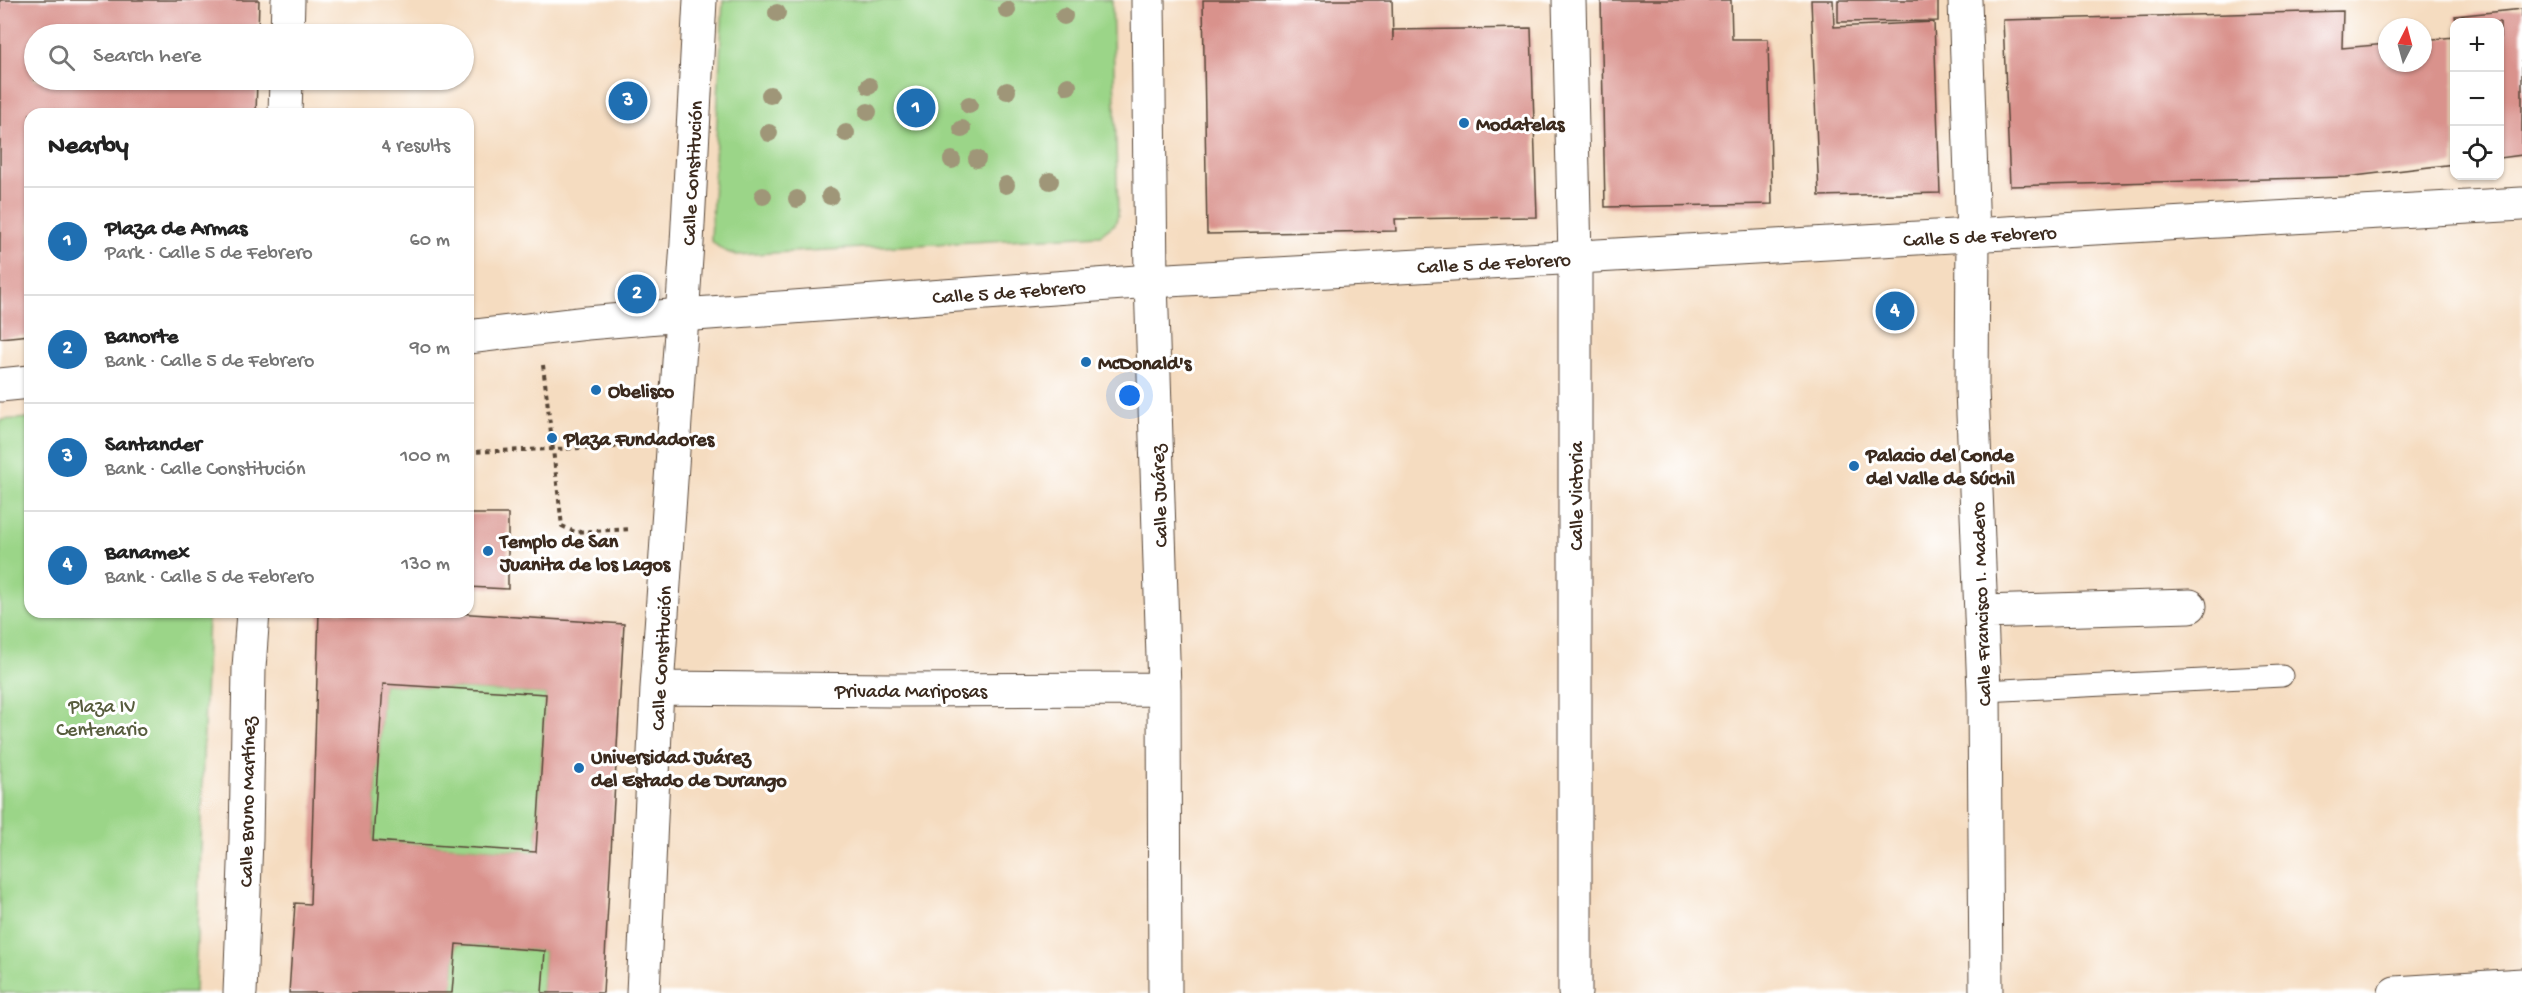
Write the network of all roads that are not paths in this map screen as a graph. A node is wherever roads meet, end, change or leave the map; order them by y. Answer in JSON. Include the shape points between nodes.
{"nodes":[{"id":1,"x":288,"y":0,"type":"edge"},
{"id":2,"x":700,"y":0,"type":"edge"},
{"id":3,"x":1148,"y":0,"type":"edge"},
{"id":4,"x":1569,"y":0,"type":"edge"},
{"id":5,"x":1965,"y":0,"type":"edge"},
{"id":6,"x":287,"y":24,"type":"edge"},
{"id":7,"x":286,"y":90,"type":"edge"},
{"id":8,"x":285,"y":108,"type":"edge"},
{"id":9,"x":2522,"y":204,"type":"edge"},
{"id":10,"x":1973,"y":235,"type":"junction"},
{"id":11,"x":1575,"y":258,"type":"junction"},
{"id":12,"x":1151,"y":281,"type":"junction"},
{"id":13,"x":682,"y":315,"type":"junction"},
{"id":14,"x":474,"y":336,"type":"edge"},
{"id":15,"x":24,"y":383,"type":"edge"},
{"id":16,"x":0,"y":385,"type":"edge"},
{"id":17,"x":2190,"y":606,"type":"dead end"},
{"id":18,"x":1983,"y":612,"type":"junction"},
{"id":19,"x":253,"y":618,"type":"edge"},
{"id":20,"x":2282,"y":676,"type":"dead end"},
{"id":21,"x":657,"y":688,"type":"junction"},
{"id":22,"x":1164,"y":689,"type":"junction"},
{"id":23,"x":1984,"y":691,"type":"junction"},
{"id":24,"x":2522,"y":985,"type":"edge"},
{"id":25,"x":240,"y":993,"type":"edge"},
{"id":26,"x":644,"y":993,"type":"edge"},
{"id":27,"x":1165,"y":993,"type":"edge"},
{"id":28,"x":1575,"y":993,"type":"edge"},
{"id":29,"x":1986,"y":993,"type":"edge"},
{"id":30,"x":2395,"y":993,"type":"edge"}],
"edges":[{"from":1,"to":6,"type":"street"},
{"from":2,"to":13,"type":"street","name":"Calle Constitución"},
{"from":3,"to":12,"type":"street","name":"Calle Juárez"},
{"from":4,"to":11,"type":"street","name":"Calle Victoria"},
{"from":5,"to":10,"type":"street","name":"Calle Francisco I. Madero"},
{"from":7,"to":8,"type":"street"},
{"from":9,"to":10,"type":"street","name":"Calle 5 de Febrero"},
{"from":10,"to":11,"type":"street","name":"Calle 5 de Febrero"},
{"from":10,"to":18,"type":"street","name":"Calle Francisco I. Madero","via":[[1972,389]]},
{"from":11,"to":12,"type":"street","name":"Calle 5 de Febrero"},
{"from":11,"to":28,"type":"street","name":"Calle Victoria"},
{"from":12,"to":13,"type":"street","name":"Calle 5 de Febrero"},
{"from":12,"to":22,"type":"street","name":"Calle Juárez"},
{"from":13,"to":14,"type":"street","name":"Calle 5 de Febrero"},
{"from":13,"to":21,"type":"street","name":"Calle Constitución"},
{"from":15,"to":16,"type":"street"},
{"from":17,"to":18,"type":"street"},
{"from":18,"to":23,"type":"street","name":"Calle Francisco I. Madero"},
{"from":19,"to":25,"type":"street","name":"Calle Bruno Martínez"},
{"from":20,"to":23,"type":"lane"},
{"from":21,"to":22,"type":"street","name":"Privada Mariposas"},
{"from":21,"to":26,"type":"street","name":"Calle Constitución"},
{"from":22,"to":27,"type":"street","name":"Calle Juárez"},
{"from":23,"to":29,"type":"street","name":"Calle Francisco I. Madero"},
{"from":24,"to":30,"type":"street"}]}
